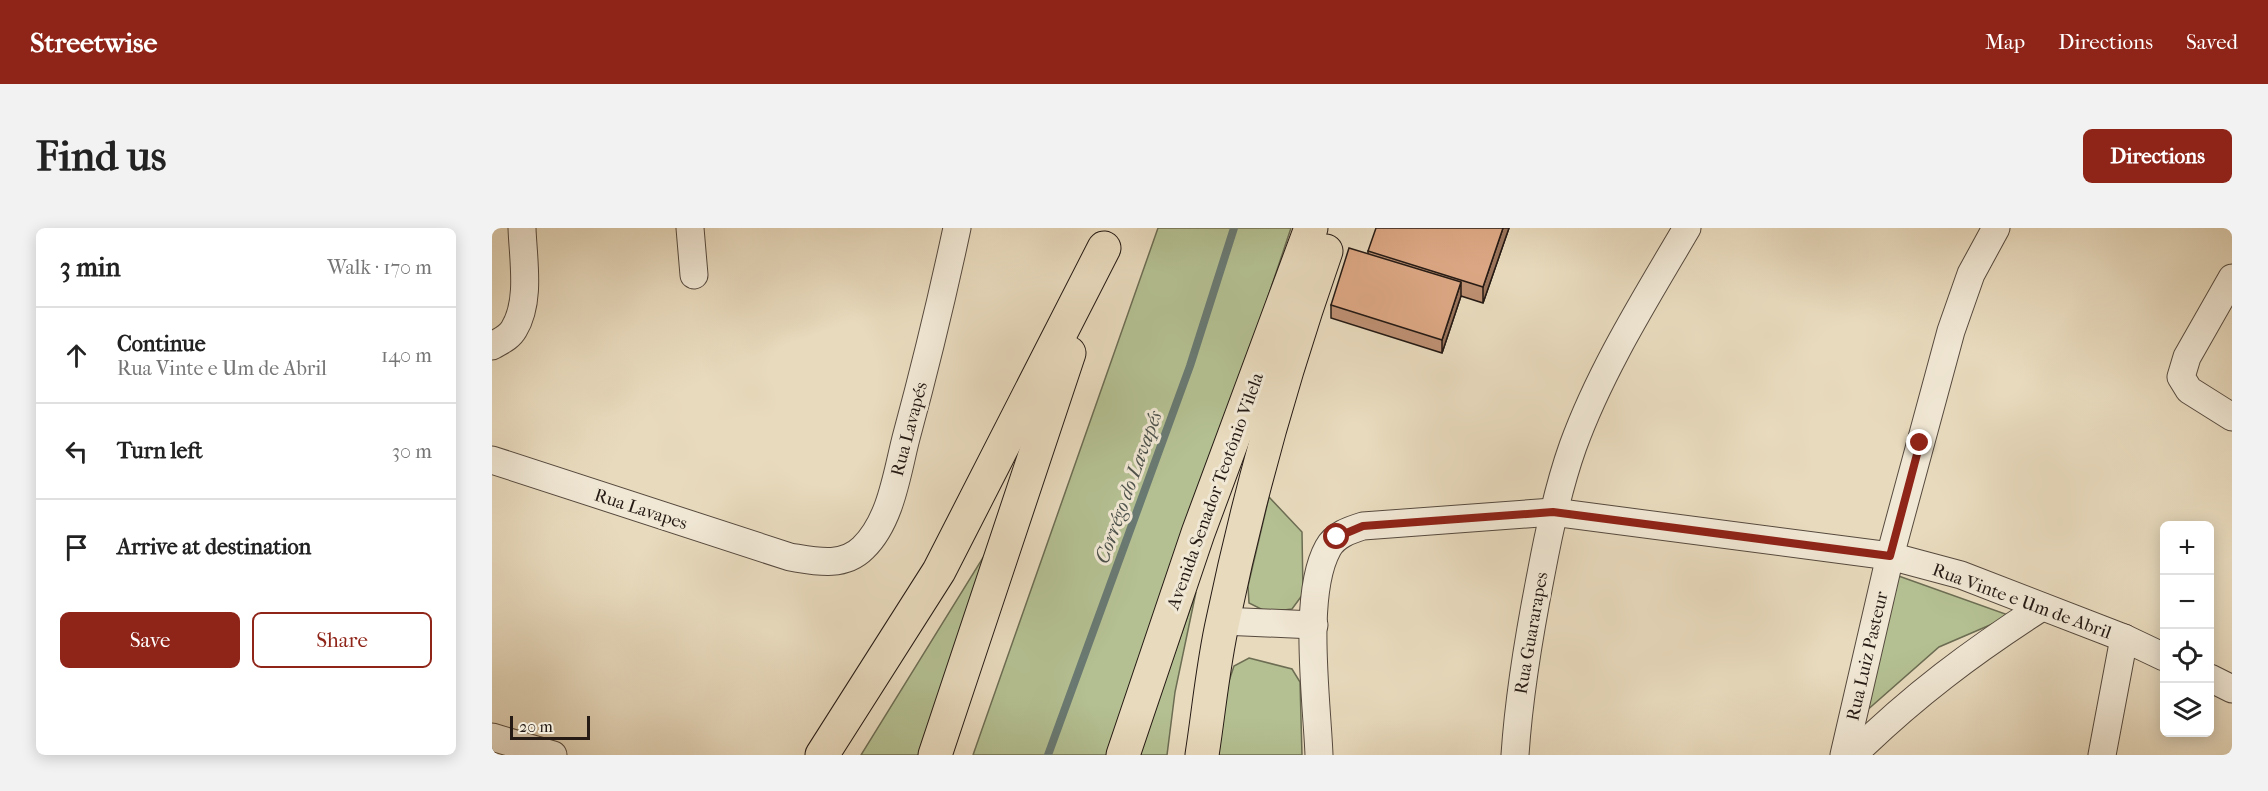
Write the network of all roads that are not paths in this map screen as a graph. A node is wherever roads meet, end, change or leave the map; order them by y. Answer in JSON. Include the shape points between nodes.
{"nodes":[{"id":1,"x":522,"y":228,"type":"edge"},
{"id":2,"x":690,"y":228,"type":"edge"},
{"id":3,"x":957,"y":228,"type":"edge"},
{"id":4,"x":1311,"y":228,"type":"edge"},
{"id":5,"x":1330,"y":228,"type":"edge"},
{"id":6,"x":1688,"y":228,"type":"edge"},
{"id":7,"x":1996,"y":228,"type":"edge"},
{"id":8,"x":1108,"y":238,"type":"edge"},
{"id":9,"x":694,"y":275,"type":"dead end"},
{"id":10,"x":2232,"y":278,"type":"edge"},
{"id":11,"x":492,"y":346,"type":"edge"},
{"id":12,"x":2232,"y":417,"type":"edge"},
{"id":13,"x":492,"y":460,"type":"edge"},
{"id":14,"x":1553,"y":512,"type":"junction"},
{"id":15,"x":1890,"y":556,"type":"junction"},
{"id":16,"x":790,"y":557,"type":"joint"},
{"id":17,"x":2043,"y":607,"type":"junction"},
{"id":18,"x":1222,"y":621,"type":"junction"},
{"id":19,"x":1314,"y":625,"type":"junction"},
{"id":20,"x":2124,"y":638,"type":"junction"},
{"id":21,"x":2160,"y":655,"type":"edge"},
{"id":22,"x":2214,"y":680,"type":"edge"},
{"id":23,"x":2232,"y":689,"type":"edge"},
{"id":24,"x":492,"y":737,"type":"edge"},
{"id":25,"x":543,"y":754,"type":"edge"},
{"id":26,"x":822,"y":755,"type":"edge"},
{"id":27,"x":935,"y":755,"type":"edge"},
{"id":28,"x":1123,"y":755,"type":"edge"},
{"id":29,"x":1202,"y":755,"type":"edge"},
{"id":30,"x":1319,"y":755,"type":"edge"},
{"id":31,"x":1515,"y":755,"type":"edge"},
{"id":32,"x":1844,"y":755,"type":"edge"},
{"id":33,"x":1853,"y":755,"type":"edge"},
{"id":34,"x":2102,"y":755,"type":"edge"}],
"edges":[{"from":1,"to":11,"type":"street","via":[[523,301],[514,329]]},
{"from":2,"to":9,"type":"street"},
{"from":3,"to":16,"type":"street","name":"Rua Lavapés","via":[[923,377],[891,495],[877,530],[863,548],[849,557],[832,562]]},
{"from":4,"to":28,"type":"highway","name":"Avenida Senador Teotônio Vilela","via":[[1198,533]]},
{"from":5,"to":18,"type":"highway","via":[[1266,445]]},
{"from":6,"to":14,"type":"street","name":"Rua Guararapes","via":[[1634,318],[1596,394],[1573,445]]},
{"from":7,"to":15,"type":"street","name":"Rua Luiz Pasteur","via":[[1971,274],[1951,331]]},
{"from":8,"to":26,"type":"highway","via":[[939,571]]},
{"from":8,"to":27,"type":"highway"},
{"from":10,"to":12,"type":"street","via":[[2182,368],[2184,384]]},
{"from":13,"to":16,"type":"street","name":"Rua Lavapes"},
{"from":14,"to":15,"type":"street","name":"Rua Vinte e Um de Abril"},
{"from":14,"to":19,"type":"street","name":"Rua Vinte e Um de Abril","via":[[1363,526],[1337,537],[1322,564]]},
{"from":14,"to":31,"type":"street","name":"Rua Guararapes","via":[[1520,692]]},
{"from":15,"to":17,"type":"street","name":"Rua Vinte e Um de Abril","via":[[1961,575]]},
{"from":15,"to":32,"type":"street","name":"Rua Luiz Pasteur"},
{"from":17,"to":20,"type":"street","name":"Rua Vinte e Um de Abril"},
{"from":17,"to":33,"type":"street","via":[[1952,667]]},
{"from":18,"to":19,"type":"street"},
{"from":18,"to":29,"type":"highway"},
{"from":19,"to":30,"type":"street"},
{"from":20,"to":21,"type":"street","name":"Rua Vinte e Um de Abril"},
{"from":20,"to":34,"type":"street"},
{"from":22,"to":23,"type":"street"},
{"from":24,"to":25,"type":"street"}]}
